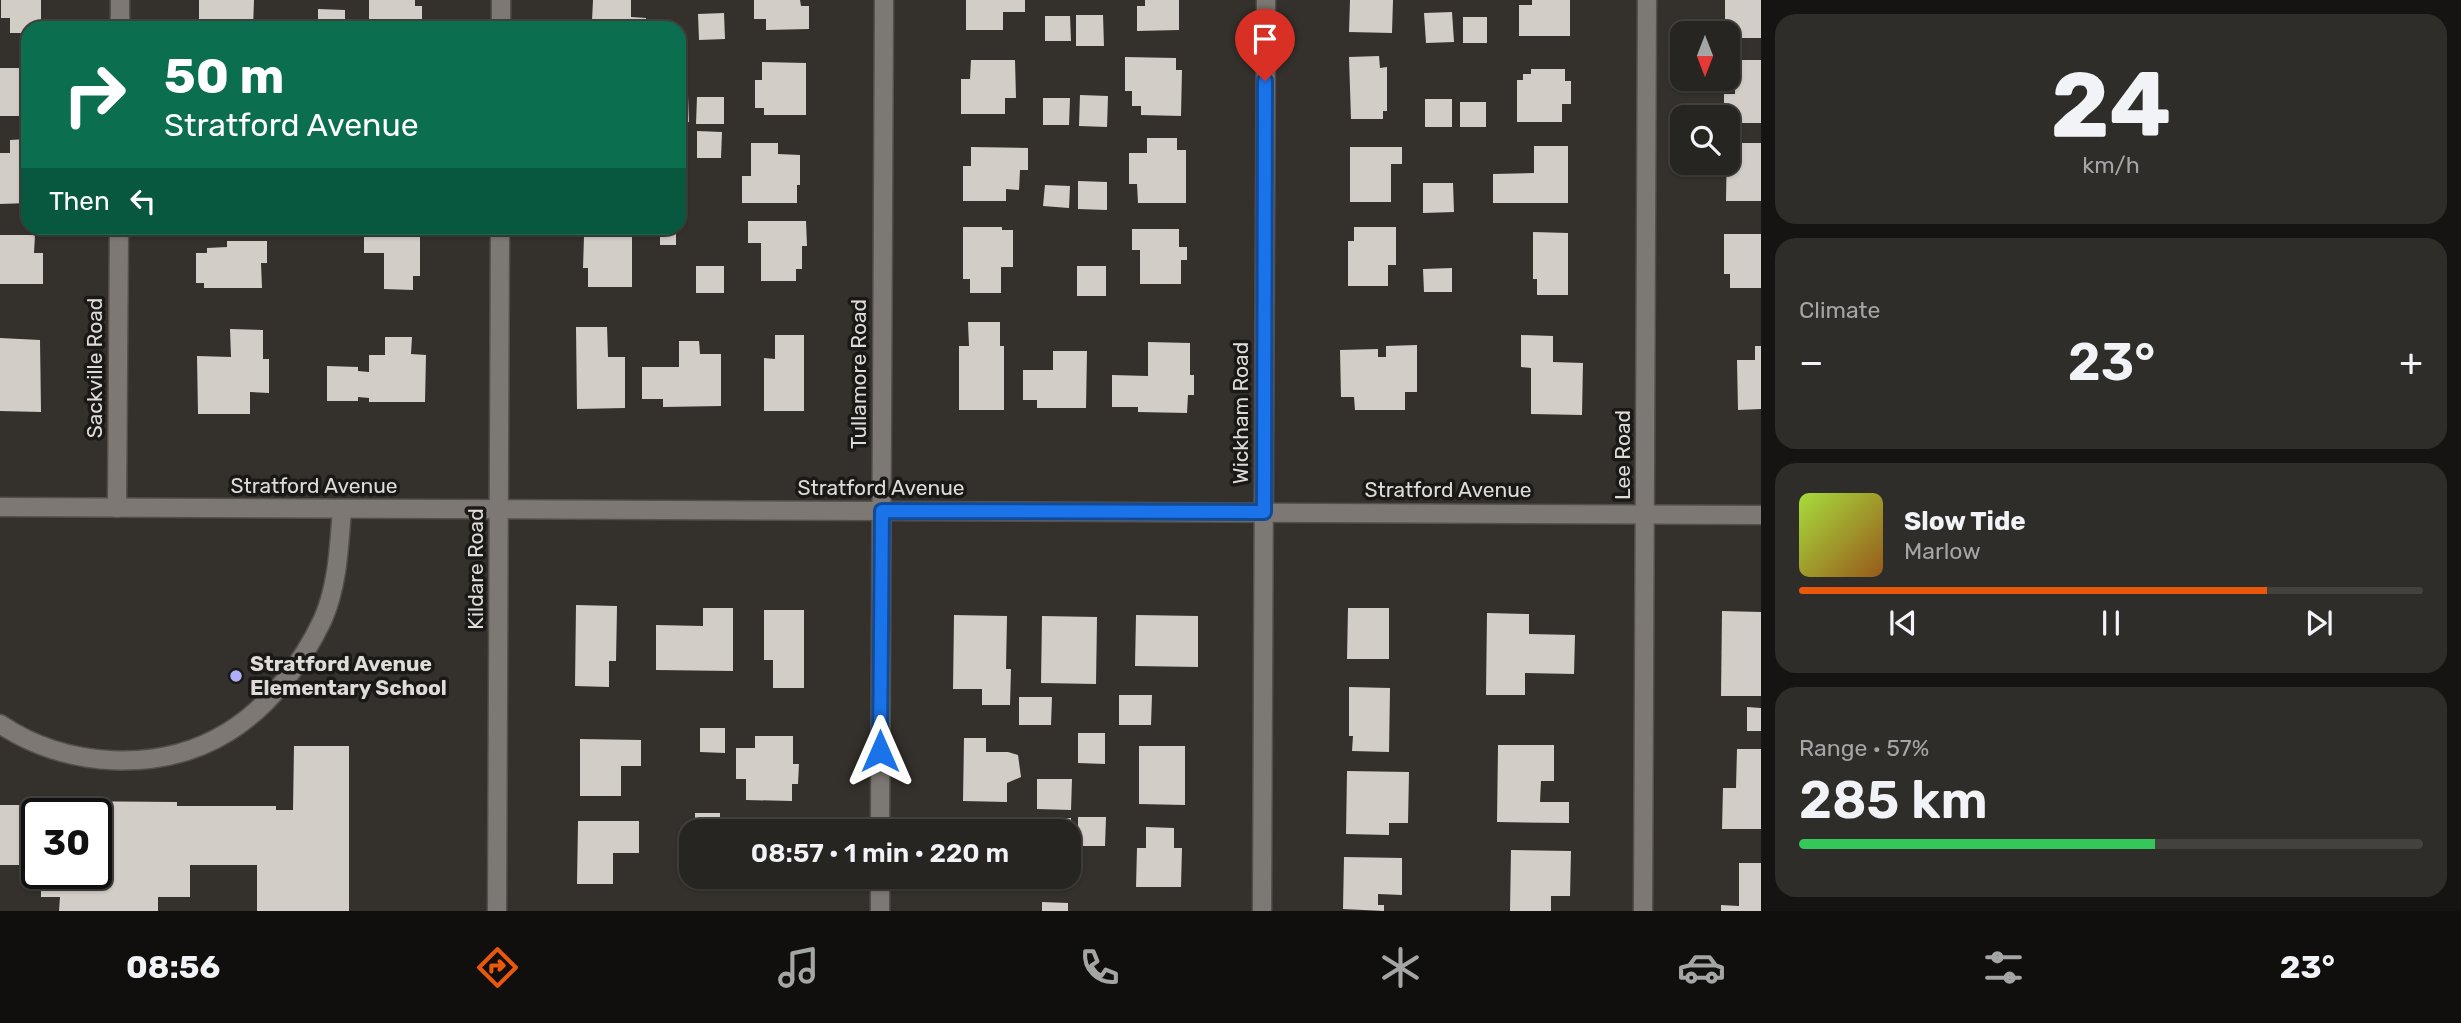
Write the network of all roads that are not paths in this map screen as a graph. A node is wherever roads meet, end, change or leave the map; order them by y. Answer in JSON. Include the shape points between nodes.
{"nodes":[{"id":1,"x":120,"y":0,"type":"edge"},
{"id":2,"x":501,"y":0,"type":"edge"},
{"id":3,"x":884,"y":0,"type":"edge"},
{"id":4,"x":1266,"y":0,"type":"edge"},
{"id":5,"x":1647,"y":0,"type":"edge"},
{"id":6,"x":120,"y":21,"type":"edge"},
{"id":7,"x":501,"y":21,"type":"edge"},
{"id":8,"x":119,"y":235,"type":"edge"},
{"id":9,"x":500,"y":235,"type":"edge"},
{"id":10,"x":0,"y":507,"type":"edge"},
{"id":11,"x":117,"y":508,"type":"junction"},
{"id":12,"x":342,"y":509,"type":"junction"},
{"id":13,"x":499,"y":509,"type":"junction"},
{"id":14,"x":882,"y":511,"type":"junction"},
{"id":15,"x":1264,"y":512,"type":"junction"},
{"id":16,"x":1645,"y":514,"type":"junction"},
{"id":17,"x":1761,"y":515,"type":"edge"},
{"id":18,"x":0,"y":724,"type":"edge"},
{"id":19,"x":880,"y":819,"type":"edge"},
{"id":20,"x":880,"y":889,"type":"edge"},
{"id":21,"x":497,"y":911,"type":"edge"},
{"id":22,"x":880,"y":911,"type":"edge"},
{"id":23,"x":1262,"y":911,"type":"edge"},
{"id":24,"x":1643,"y":911,"type":"edge"}],
"edges":[{"from":1,"to":6,"type":"street"},
{"from":2,"to":7,"type":"street"},
{"from":3,"to":14,"type":"street","name":"Tullamore Road"},
{"from":4,"to":15,"type":"street","name":"Wickham Road"},
{"from":5,"to":16,"type":"street","name":"Lee Road"},
{"from":8,"to":11,"type":"street","name":"Sackville Road"},
{"from":9,"to":13,"type":"street","name":"Kildare Road"},
{"from":10,"to":11,"type":"street","name":"Stratford Avenue"},
{"from":11,"to":12,"type":"street","name":"Stratford Avenue"},
{"from":12,"to":13,"type":"street","name":"Stratford Avenue"},
{"from":12,"to":18,"type":"street","via":[[336,582],[324,617],[286,678],[229,732],[162,757],[117,761],[66,755]]},
{"from":13,"to":14,"type":"street","name":"Stratford Avenue"},
{"from":13,"to":21,"type":"street","name":"Kildare Road"},
{"from":14,"to":15,"type":"street","name":"Stratford Avenue"},
{"from":14,"to":19,"type":"street","name":"Tullamore Road"},
{"from":15,"to":16,"type":"street","name":"Stratford Avenue"},
{"from":15,"to":23,"type":"street","name":"Wickham Road"},
{"from":16,"to":17,"type":"street","name":"Stratford Avenue"},
{"from":16,"to":24,"type":"street","name":"Lee Road"},
{"from":20,"to":22,"type":"street"}]}
